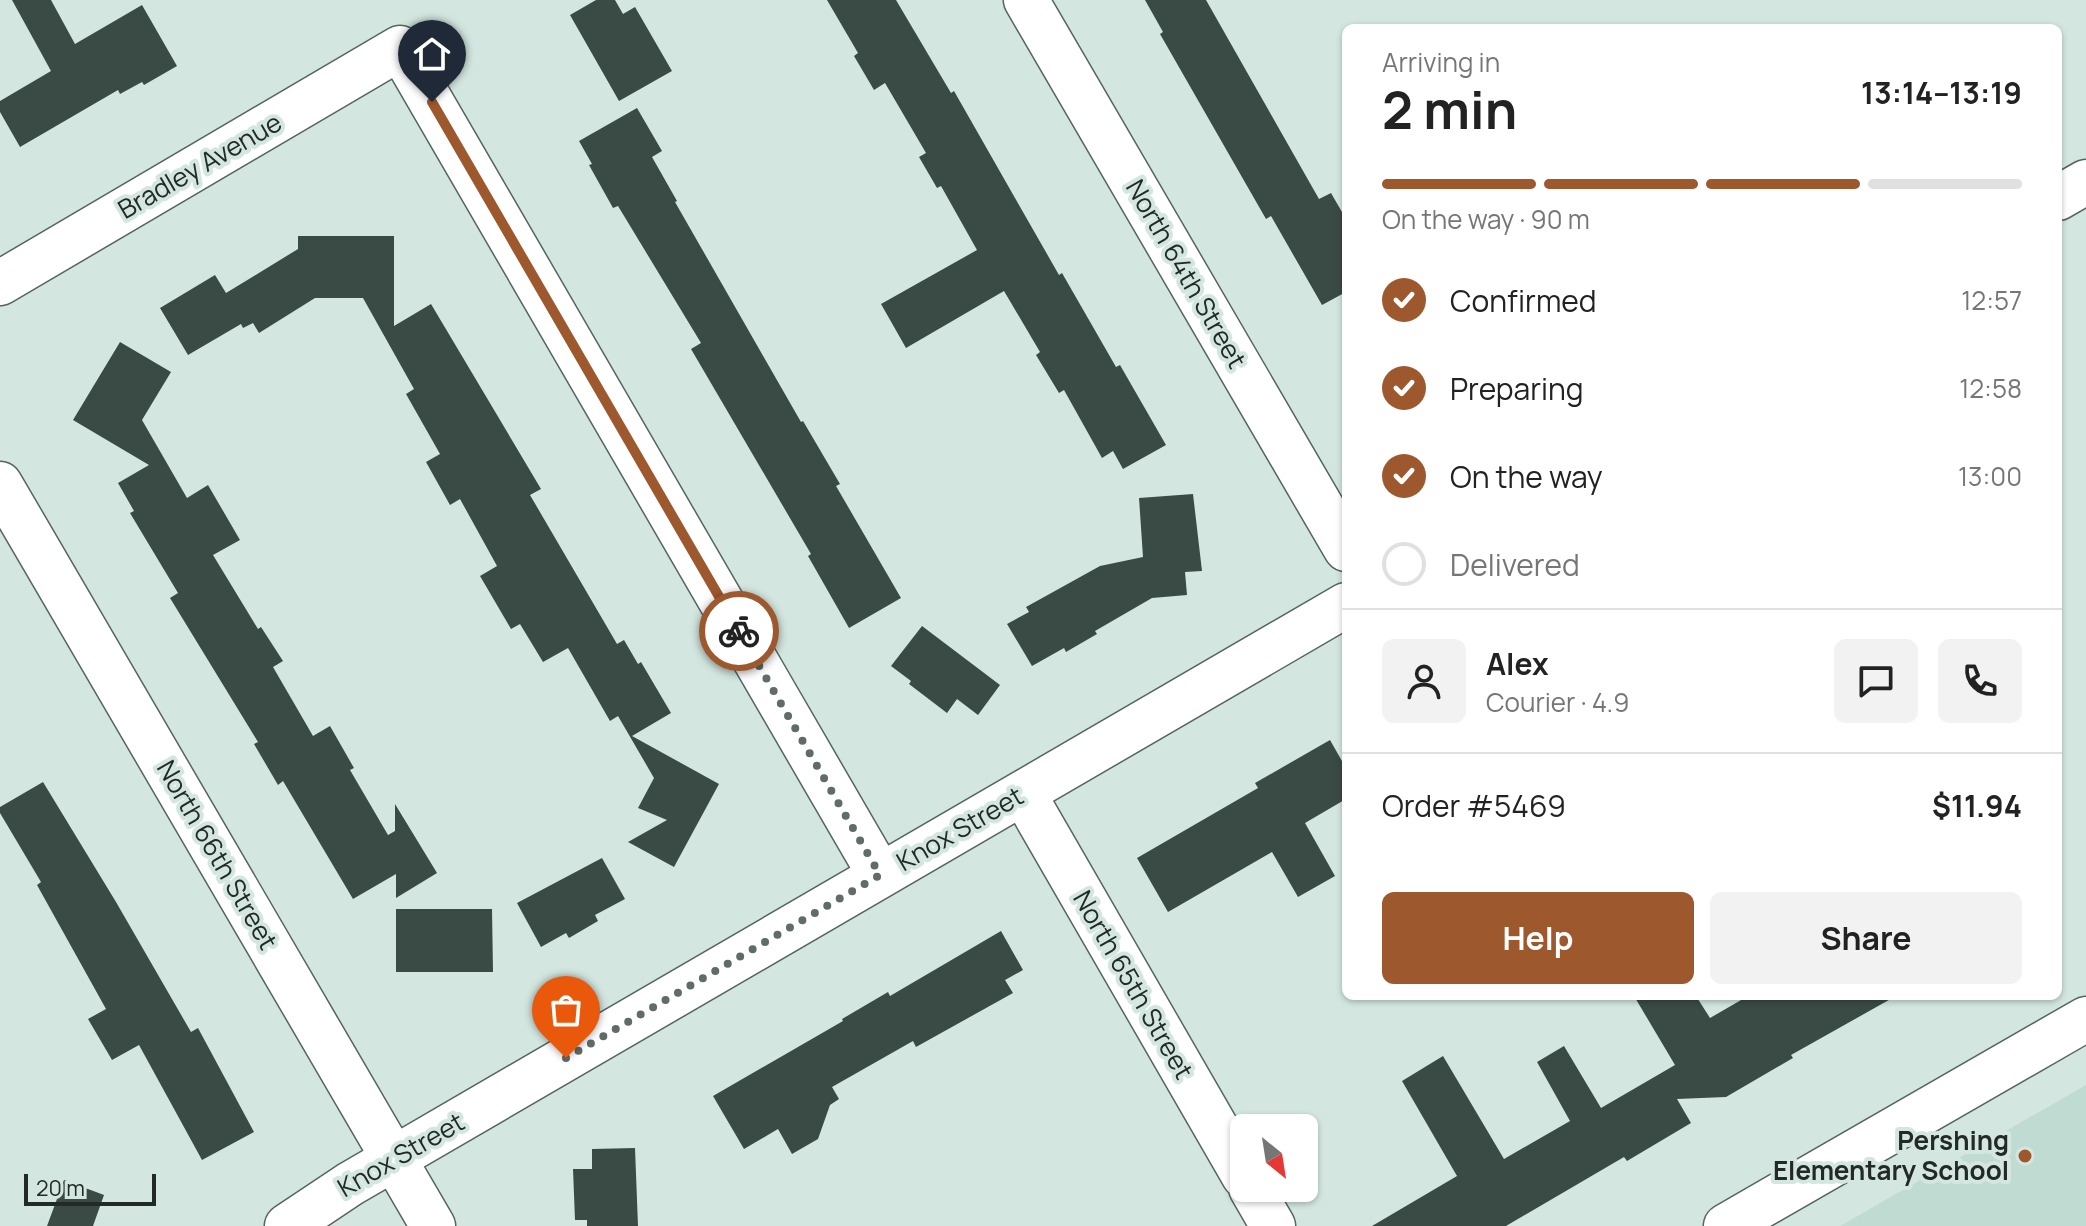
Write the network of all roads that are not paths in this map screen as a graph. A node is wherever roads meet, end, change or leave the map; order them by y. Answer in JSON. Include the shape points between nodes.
{"nodes":[{"id":1,"x":1026,"y":0,"type":"edge"},
{"id":2,"x":2086,"y":182,"type":"edge"},
{"id":3,"x":2062,"y":196,"type":"edge"},
{"id":4,"x":0,"y":283,"type":"edge"},
{"id":5,"x":0,"y":484,"type":"edge"},
{"id":6,"x":1342,"y":542,"type":"edge"},
{"id":7,"x":1342,"y":607,"type":"edge"},
{"id":8,"x":1023,"y":793,"type":"junction"},
{"id":9,"x":880,"y":875,"type":"junction"},
{"id":10,"x":2086,"y":1019,"type":"edge"},
{"id":11,"x":1230,"y":1152,"type":"edge"},
{"id":12,"x":395,"y":1158,"type":"junction"},
{"id":13,"x":1259,"y":1202,"type":"edge"},
{"id":14,"x":287,"y":1226,"type":"edge"},
{"id":15,"x":433,"y":1226,"type":"edge"},
{"id":16,"x":1273,"y":1226,"type":"edge"},
{"id":17,"x":1726,"y":1226,"type":"edge"}],
"edges":[{"from":1,"to":6,"type":"street","name":"North 64th Street"},
{"from":2,"to":3,"type":"street"},
{"from":4,"to":9,"type":"street","name":"Bradley Avenue","via":[[400,48]]},
{"from":5,"to":12,"type":"street","name":"North 66th Street"},
{"from":7,"to":8,"type":"street","name":"Knox Street"},
{"from":8,"to":9,"type":"street","name":"Knox Street"},
{"from":8,"to":11,"type":"street","name":"North 65th Street"},
{"from":9,"to":12,"type":"street","name":"Knox Street"},
{"from":10,"to":17,"type":"street"},
{"from":12,"to":14,"type":"street","name":"Knox Street"},
{"from":12,"to":15,"type":"street","name":"North 66th Street"},
{"from":13,"to":16,"type":"street"}]}
